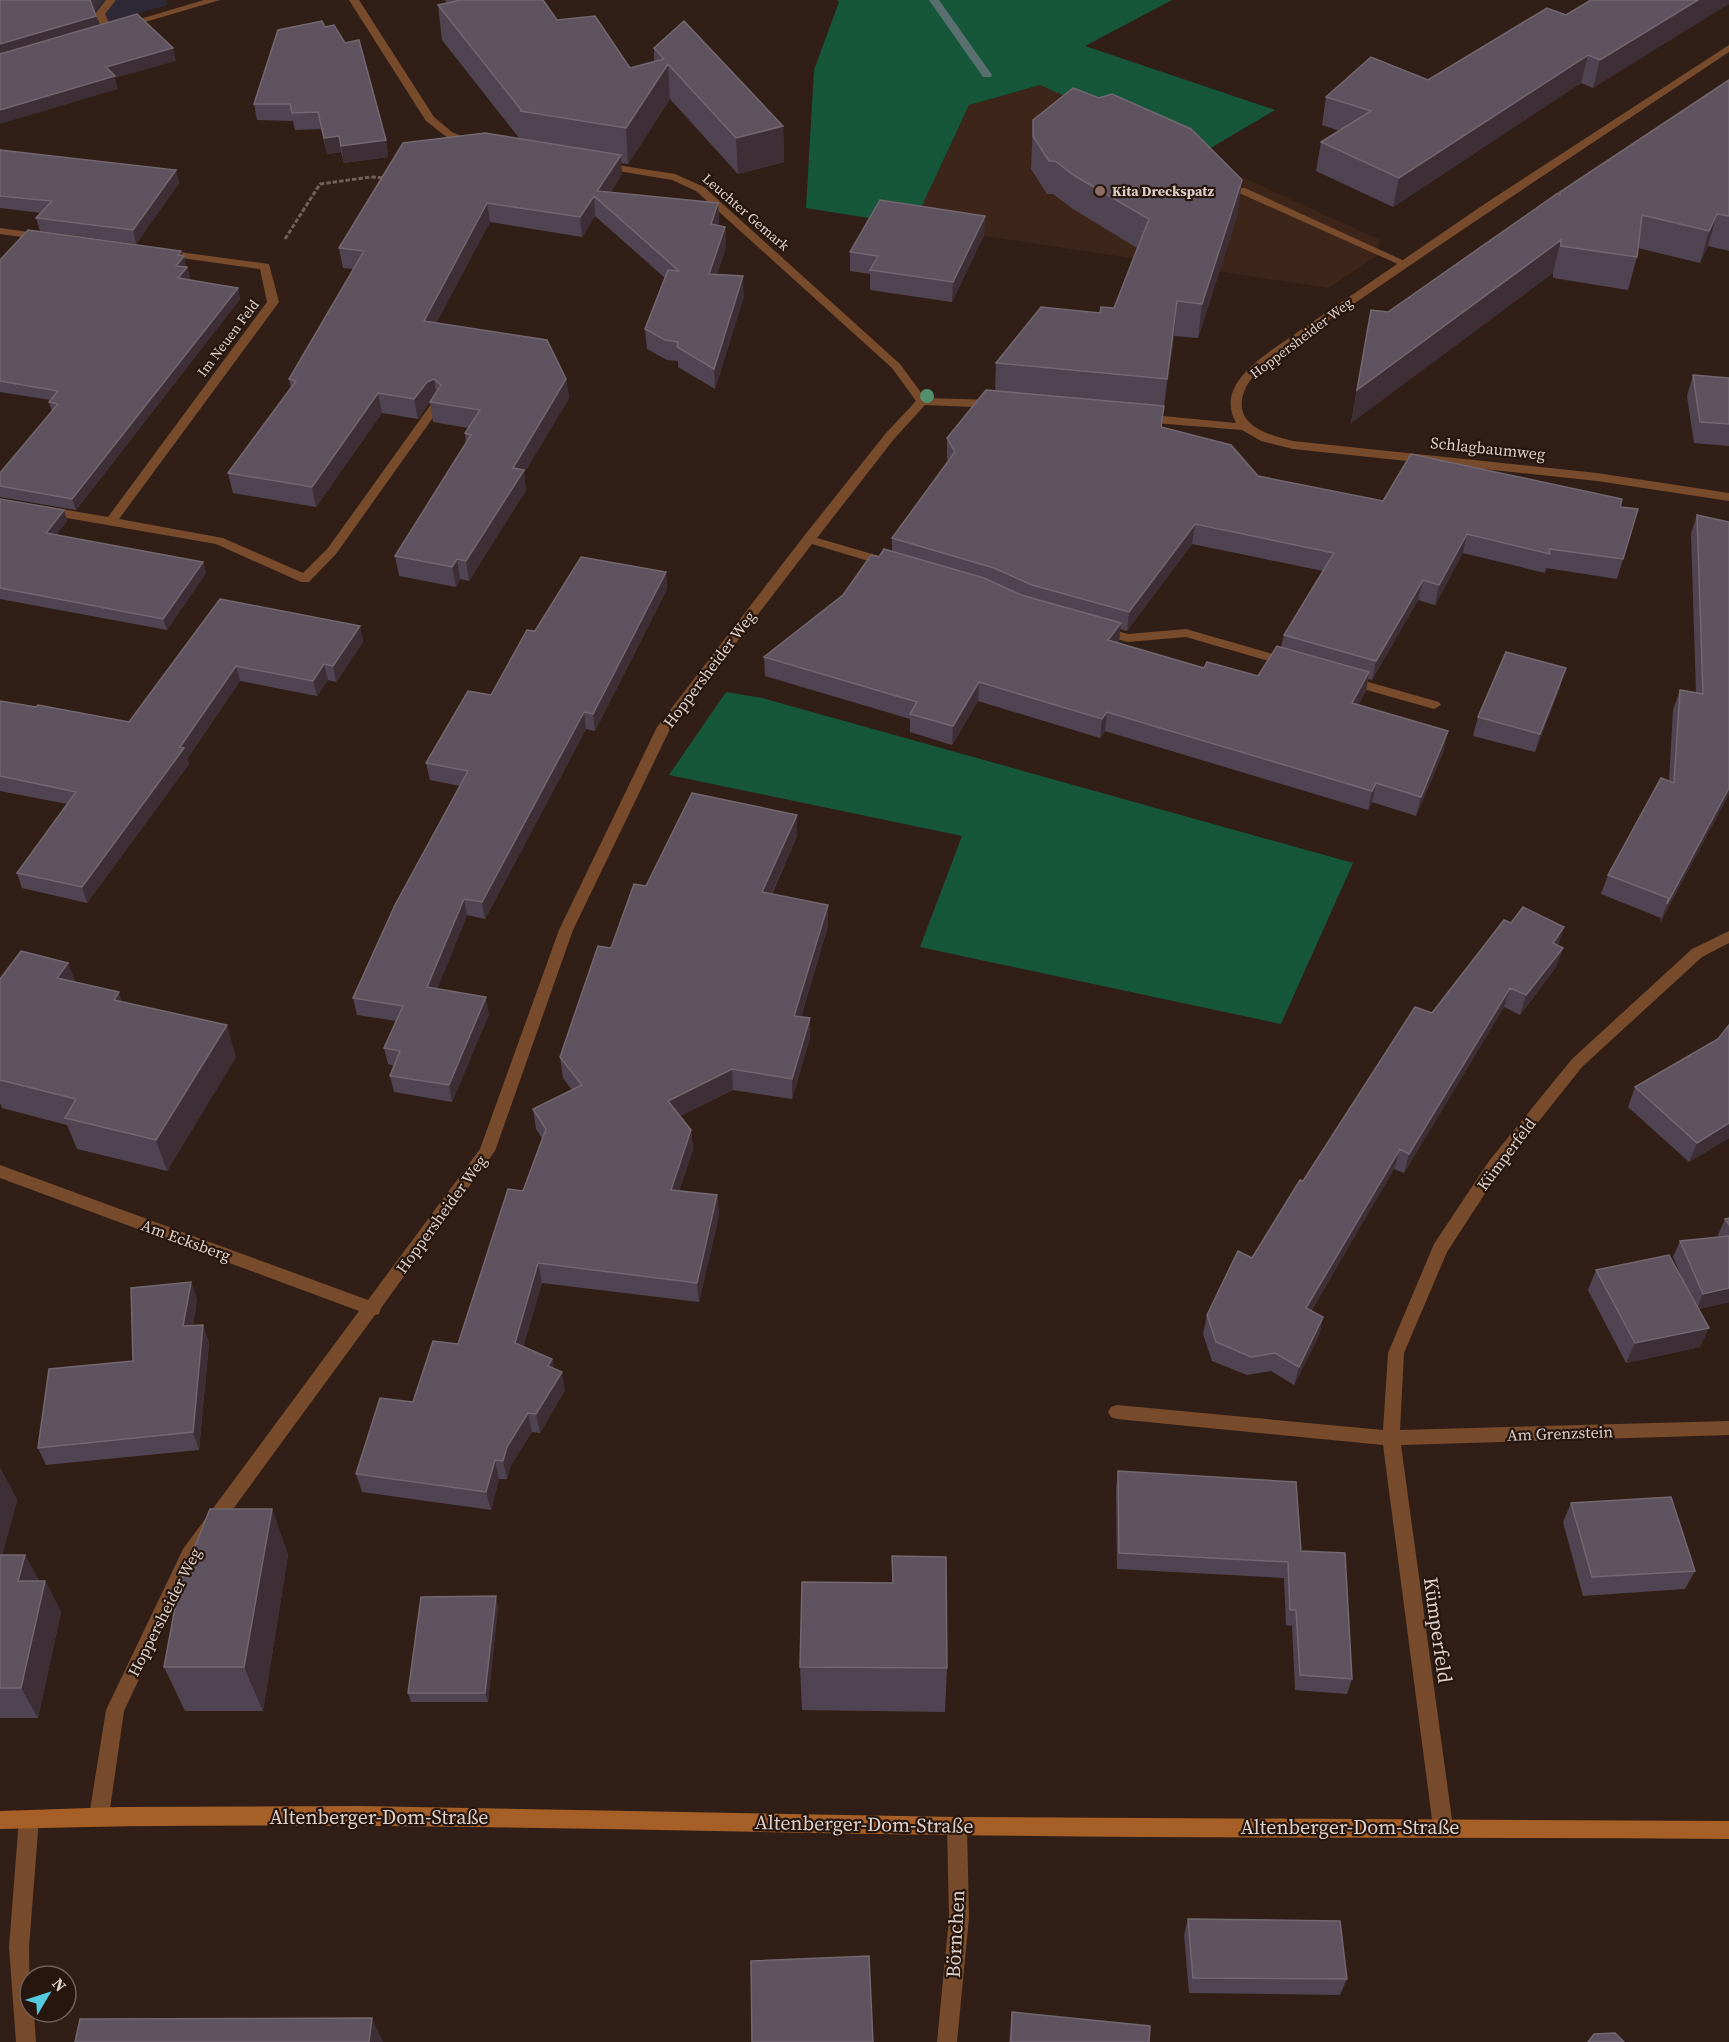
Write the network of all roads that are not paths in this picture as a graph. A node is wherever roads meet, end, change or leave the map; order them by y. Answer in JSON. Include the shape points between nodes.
{"nodes":[{"id":1,"x":111,"y":0,"type":"edge"},
{"id":2,"x":215,"y":0,"type":"edge"},
{"id":3,"x":354,"y":0,"type":"edge"},
{"id":4,"x":1729,"y":48,"type":"edge"},
{"id":5,"x":478,"y":146,"type":"edge"},
{"id":6,"x":594,"y":164,"type":"edge"},
{"id":7,"x":1240,"y":190,"type":"edge"},
{"id":8,"x":0,"y":231,"type":"edge"},
{"id":9,"x":58,"y":239,"type":"edge"},
{"id":10,"x":150,"y":251,"type":"edge"},
{"id":11,"x":1404,"y":263,"type":"junction"},
{"id":12,"x":922,"y":401,"type":"junction"},
{"id":13,"x":436,"y":405,"type":"edge"},
{"id":14,"x":1013,"y":405,"type":"edge"},
{"id":15,"x":1126,"y":417,"type":"edge"},
{"id":16,"x":1245,"y":427,"type":"junction"},
{"id":17,"x":1729,"y":497,"type":"edge"},
{"id":18,"x":34,"y":508,"type":"edge"},
{"id":19,"x":112,"y":520,"type":"junction"},
{"id":20,"x":808,"y":539,"type":"junction"},
{"id":21,"x":898,"y":565,"type":"edge"},
{"id":22,"x":1082,"y":626,"type":"edge"},
{"id":23,"x":1299,"y":666,"type":"edge"},
{"id":24,"x":1333,"y":676,"type":"edge"},
{"id":25,"x":1434,"y":705,"type":"dead end"},
{"id":26,"x":1729,"y":936,"type":"edge"},
{"id":27,"x":0,"y":1171,"type":"edge"},
{"id":28,"x":373,"y":1309,"type":"junction"},
{"id":29,"x":1117,"y":1412,"type":"dead end"},
{"id":30,"x":1729,"y":1428,"type":"edge"},
{"id":31,"x":1391,"y":1438,"type":"junction"},
{"id":32,"x":99,"y":1816,"type":"junction"},
{"id":33,"x":29,"y":1819,"type":"junction"},
{"id":34,"x":0,"y":1820,"type":"edge"},
{"id":35,"x":957,"y":1826,"type":"junction"},
{"id":36,"x":1443,"y":1827,"type":"junction"},
{"id":37,"x":1729,"y":1830,"type":"edge"},
{"id":38,"x":26,"y":2042,"type":"edge"},
{"id":39,"x":947,"y":2042,"type":"edge"}],
"edges":[{"from":1,"to":2,"type":"street","via":[[100,14],[104,32]]},
{"from":3,"to":5,"type":"street","via":[[430,119],[458,141]]},
{"from":4,"to":11,"type":"street","name":"Hoppersheider Weg"},
{"from":6,"to":12,"type":"street","name":"Leuchter Gemark","via":[[675,177],[700,189],[896,366]]},
{"from":7,"to":11,"type":"street"},
{"from":8,"to":9,"type":"street"},
{"from":10,"to":19,"type":"street","name":"Im Neuen Feld","via":[[265,266],[273,302]]},
{"from":11,"to":16,"type":"street","name":"Hoppersheider Weg","via":[[1243,381],[1235,400],[1236,414]]},
{"from":12,"to":14,"type":"street"},
{"from":12,"to":20,"type":"street","name":"Hoppersheider Weg"},
{"from":13,"to":19,"type":"street","via":[[332,551],[305,579],[219,541]]},
{"from":15,"to":16,"type":"street"},
{"from":16,"to":17,"type":"street","name":"Schlagbaumweg","via":[[1265,438],[1293,445],[1598,477]]},
{"from":18,"to":19,"type":"street"},
{"from":20,"to":21,"type":"street"},
{"from":20,"to":28,"type":"street","name":"Hoppersheider Weg","via":[[664,727],[566,930],[487,1152]]},
{"from":22,"to":23,"type":"street","via":[[1128,638],[1186,633]]},
{"from":24,"to":25,"type":"street"},
{"from":26,"to":31,"type":"street","name":"Kümperfeld","via":[[1697,952],[1577,1064],[1495,1165],[1440,1249],[1396,1353]]},
{"from":27,"to":28,"type":"street","name":"Am Ecksberg"},
{"from":28,"to":32,"type":"street","name":"Hoppersheider Weg","via":[[189,1555],[114,1710]]},
{"from":29,"to":31,"type":"street"},
{"from":30,"to":31,"type":"street","name":"Am Grenzstein"},
{"from":31,"to":36,"type":"street","name":"Kümperfeld"},
{"from":32,"to":33,"type":"main road","name":"Altenberger-Dom-Straße"},
{"from":32,"to":35,"type":"main road","name":"Altenberger-Dom-Straße","via":[[454,1816]]},
{"from":33,"to":34,"type":"main road","name":"Altenberger-Dom-Straße"},
{"from":33,"to":38,"type":"street","via":[[19,1947]]},
{"from":35,"to":36,"type":"main road","name":"Altenberger-Dom-Straße"},
{"from":35,"to":39,"type":"street","name":"Börnchen","via":[[959,1918]]},
{"from":36,"to":37,"type":"main road","name":"Altenberger-Dom-Straße"}]}
